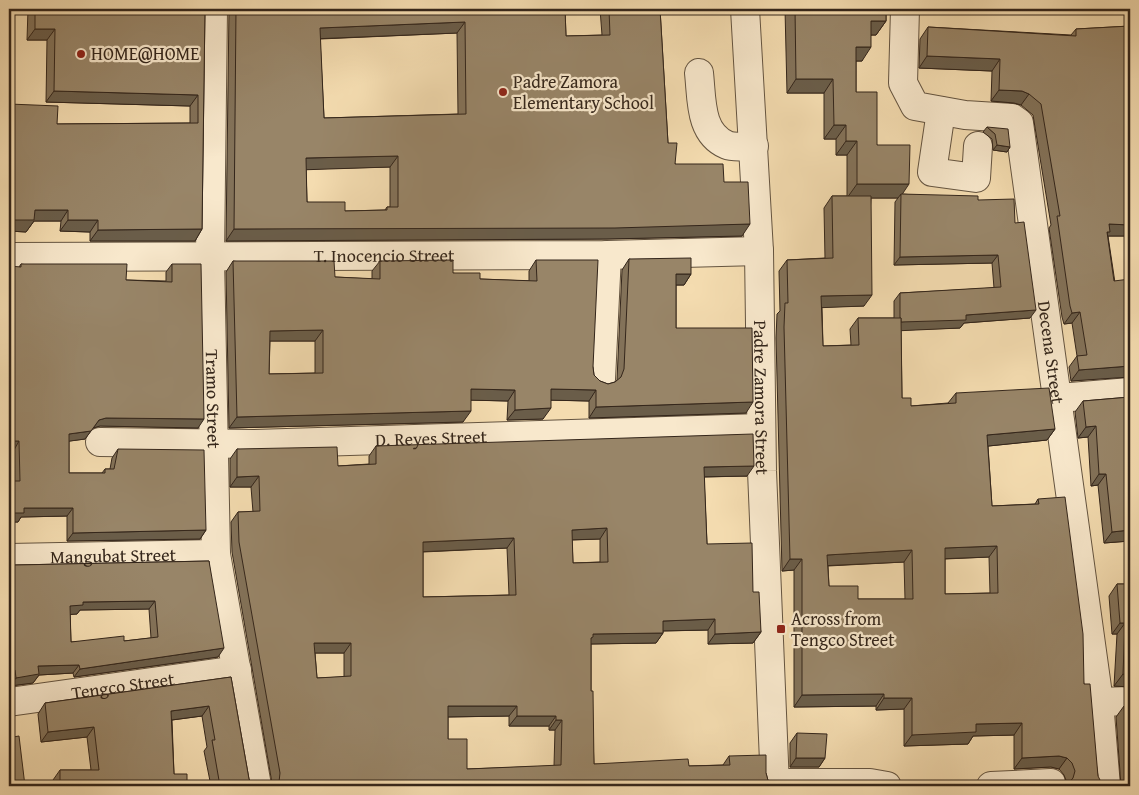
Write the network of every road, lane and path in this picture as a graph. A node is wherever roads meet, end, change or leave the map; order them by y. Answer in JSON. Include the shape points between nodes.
{"nodes":[{"id":1,"x":213,"y":9,"type":"edge"},
{"id":2,"x":745,"y":9,"type":"edge"},
{"id":3,"x":905,"y":9,"type":"edge"},
{"id":4,"x":699,"y":73,"type":"dead end"},
{"id":5,"x":941,"y":111,"type":"junction"},
{"id":6,"x":754,"y":146,"type":"junction"},
{"id":7,"x":978,"y":146,"type":"dead end"},
{"id":8,"x":759,"y":251,"type":"junction"},
{"id":9,"x":607,"y":255,"type":"junction"},
{"id":10,"x":9,"y":257,"type":"edge"},
{"id":11,"x":210,"y":258,"type":"junction"},
{"id":12,"x":601,"y":378,"type":"dead end"},
{"id":13,"x":1130,"y":392,"type":"edge"},
{"id":14,"x":1058,"y":398,"type":"junction"},
{"id":15,"x":762,"y":428,"type":"junction"},
{"id":16,"x":100,"y":442,"type":"dead end"},
{"id":17,"x":212,"y":443,"type":"junction"},
{"id":18,"x":216,"y":554,"type":"junction"},
{"id":19,"x":9,"y":558,"type":"edge"},
{"id":20,"x":236,"y":670,"type":"junction"},
{"id":21,"x":1130,"y":701,"type":"edge"},
{"id":22,"x":9,"y":702,"type":"edge"},
{"id":23,"x":1099,"y":702,"type":"junction"},
{"id":24,"x":1051,"y":783,"type":"dead end"},
{"id":25,"x":775,"y":785,"type":"edge"},
{"id":26,"x":836,"y":785,"type":"edge"},
{"id":27,"x":876,"y":785,"type":"edge"},
{"id":28,"x":257,"y":786,"type":"edge"},
{"id":29,"x":991,"y":786,"type":"edge"},
{"id":30,"x":1106,"y":786,"type":"edge"}],
"edges":[{"from":1,"to":11,"type":"street","name":"Tramo Street"},
{"from":2,"to":6,"type":"street","name":"Padre Zamora Street"},
{"from":3,"to":5,"type":"street","name":"Decena Street","via":[[903,83],[915,106]]},
{"from":4,"to":6,"type":"street","via":[[704,120],[712,136],[728,146]]},
{"from":5,"to":7,"type":"street","via":[[932,172],[976,178]]},
{"from":5,"to":14,"type":"street","name":"Decena Street","via":[[1012,118],[1019,123]]},
{"from":6,"to":8,"type":"street","name":"Padre Zamora Street"},
{"from":8,"to":9,"type":"street","name":"T. Inocencio Street"},
{"from":8,"to":15,"type":"street","name":"Padre Zamora Street"},
{"from":9,"to":11,"type":"street","name":"T. Inocencio Street"},
{"from":9,"to":12,"type":"street"},
{"from":10,"to":11,"type":"street","name":"T. Inocencio Street"},
{"from":11,"to":17,"type":"street","name":"Tramo Street"},
{"from":13,"to":14,"type":"street"},
{"from":14,"to":23,"type":"street","name":"Decena Street"},
{"from":15,"to":17,"type":"street","name":"D. Reyes Street"},
{"from":15,"to":25,"type":"street","name":"Padre Zamora Street"},
{"from":16,"to":17,"type":"street","name":"D. Reyes Street"},
{"from":17,"to":18,"type":"street","name":"Tramo Street"},
{"from":18,"to":19,"type":"street","name":"Mangubat Street"},
{"from":18,"to":20,"type":"street","name":"Tramo Street"},
{"from":20,"to":22,"type":"street","name":"Tengco Street"},
{"from":20,"to":28,"type":"street","name":"Tramo Street"},
{"from":21,"to":23,"type":"street"},
{"from":23,"to":30,"type":"street","name":"Decena Street"},
{"from":24,"to":29,"type":"street"},
{"from":25,"to":26,"type":"street"},
{"from":26,"to":27,"type":"street"}]}
